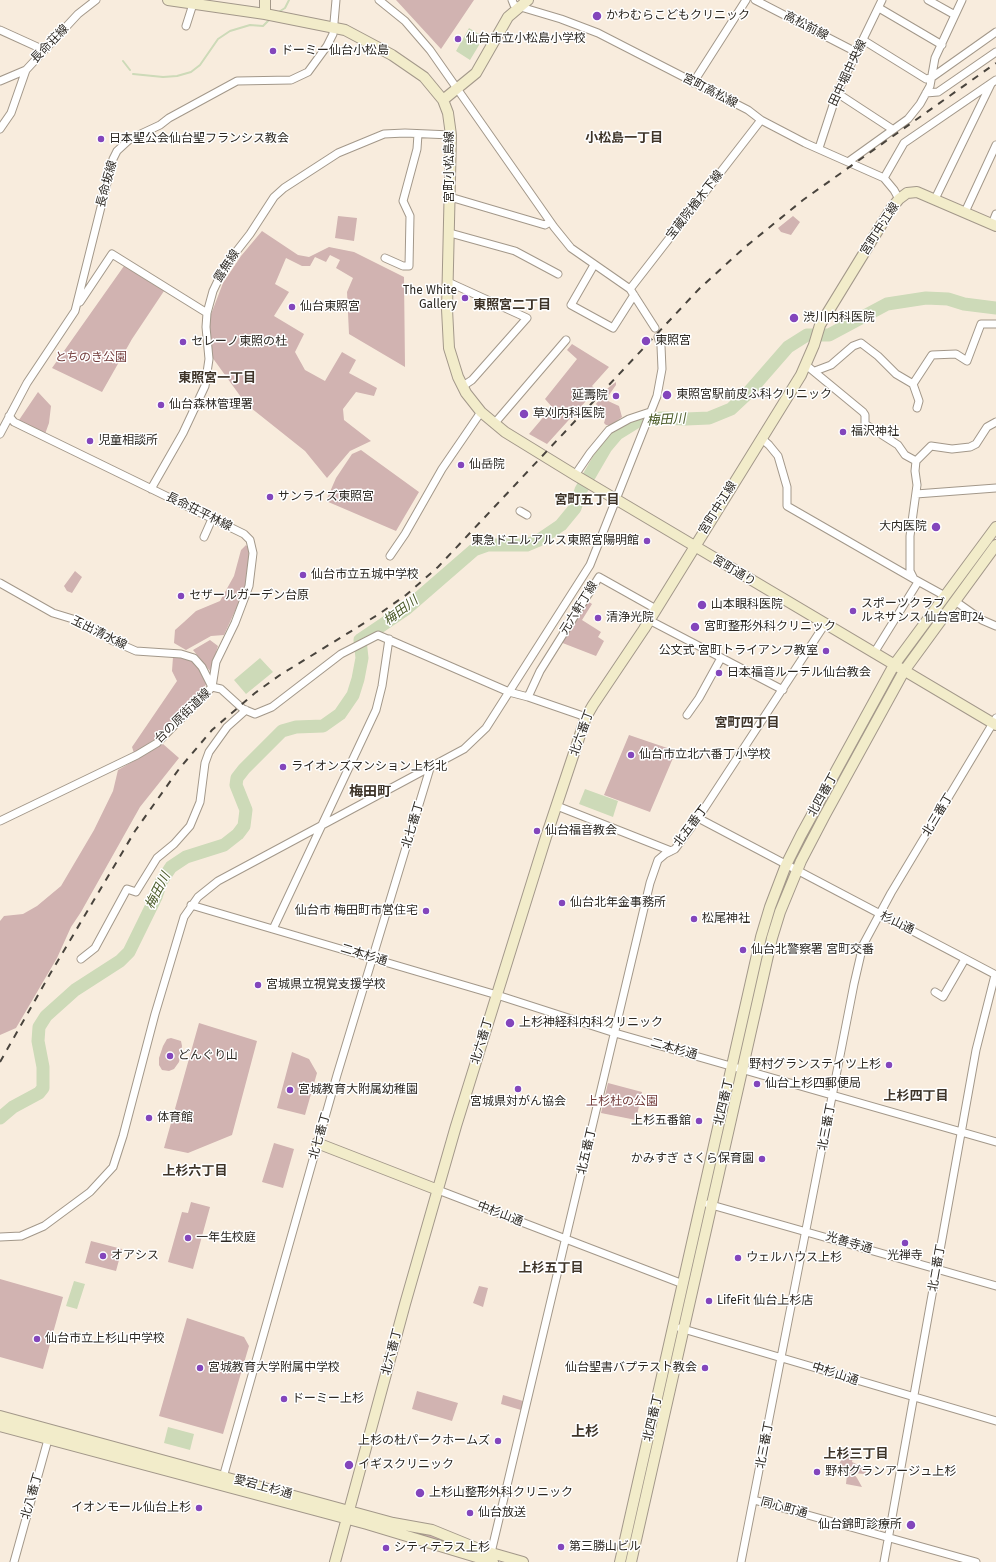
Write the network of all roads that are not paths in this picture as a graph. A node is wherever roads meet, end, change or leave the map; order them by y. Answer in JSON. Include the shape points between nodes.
{"nodes":[{"id":1,"x":96,"y":0,"type":"edge"},
{"id":2,"x":168,"y":0,"type":"edge"},
{"id":3,"x":265,"y":0,"type":"edge"},
{"id":4,"x":336,"y":0,"type":"edge"},
{"id":5,"x":379,"y":0,"type":"edge"},
{"id":6,"x":528,"y":0,"type":"edge"},
{"id":7,"x":746,"y":0,"type":"edge"},
{"id":8,"x":755,"y":0,"type":"edge"},
{"id":9,"x":882,"y":0,"type":"edge"},
{"id":10,"x":928,"y":0,"type":"edge"},
{"id":11,"x":962,"y":0,"type":"edge"},
{"id":12,"x":192,"y":4,"type":"junction"},
{"id":13,"x":516,"y":4,"type":"edge"},
{"id":14,"x":879,"y":8,"type":"junction"},
{"id":15,"x":265,"y":14,"type":"junction"},
{"id":16,"x":955,"y":15,"type":"junction"},
{"id":17,"x":186,"y":26,"type":"dead end"},
{"id":18,"x":334,"y":27,"type":"junction"},
{"id":19,"x":0,"y":30,"type":"edge"},
{"id":20,"x":996,"y":32,"type":"edge"},
{"id":21,"x":863,"y":40,"type":"junction"},
{"id":22,"x":942,"y":45,"type":"junction"},
{"id":23,"x":44,"y":50,"type":"junction"},
{"id":24,"x":856,"y":52,"type":"junction"},
{"id":25,"x":996,"y":52,"type":"edge"},
{"id":26,"x":26,"y":70,"type":"junction"},
{"id":27,"x":931,"y":78,"type":"junction"},
{"id":28,"x":0,"y":81,"type":"edge"},
{"id":29,"x":994,"y":81,"type":"edge"},
{"id":30,"x":693,"y":83,"type":"junction"},
{"id":31,"x":457,"y":90,"type":"junction"},
{"id":32,"x":837,"y":93,"type":"junction"},
{"id":33,"x":926,"y":93,"type":"junction"},
{"id":34,"x":443,"y":100,"type":"junction"},
{"id":35,"x":760,"y":120,"type":"junction"},
{"id":36,"x":1,"y":126,"type":"edge"},
{"id":37,"x":892,"y":129,"type":"junction"},
{"id":38,"x":418,"y":134,"type":"junction"},
{"id":39,"x":451,"y":135,"type":"junction"},
{"id":40,"x":996,"y":145,"type":"edge"},
{"id":41,"x":820,"y":148,"type":"junction"},
{"id":42,"x":848,"y":162,"type":"junction"},
{"id":43,"x":884,"y":178,"type":"junction"},
{"id":44,"x":450,"y":197,"type":"junction"},
{"id":45,"x":899,"y":199,"type":"junction"},
{"id":46,"x":935,"y":199,"type":"junction"},
{"id":47,"x":965,"y":212,"type":"junction"},
{"id":48,"x":995,"y":221,"type":"edge"},
{"id":49,"x":550,"y":222,"type":"junction"},
{"id":50,"x":450,"y":232,"type":"junction"},
{"id":51,"x":385,"y":258,"type":"dead end"},
{"id":52,"x":594,"y":265,"type":"junction"},
{"id":53,"x":558,"y":274,"type":"dead end"},
{"id":54,"x":448,"y":282,"type":"junction"},
{"id":55,"x":632,"y":292,"type":"junction"},
{"id":56,"x":75,"y":311,"type":"junction"},
{"id":57,"x":207,"y":313,"type":"junction"},
{"id":58,"x":996,"y":324,"type":"edge"},
{"id":59,"x":655,"y":328,"type":"dead end"},
{"id":60,"x":658,"y":337,"type":"dead end"},
{"id":61,"x":566,"y":340,"type":"dead end"},
{"id":62,"x":806,"y":365,"type":"junction"},
{"id":63,"x":815,"y":371,"type":"junction"},
{"id":64,"x":913,"y":384,"type":"junction"},
{"id":65,"x":463,"y":386,"type":"junction"},
{"id":66,"x":917,"y":408,"type":"dead end"},
{"id":67,"x":481,"y":412,"type":"junction"},
{"id":68,"x":650,"y":413,"type":"junction"},
{"id":69,"x":9,"y":416,"type":"junction"},
{"id":70,"x":996,"y":422,"type":"edge"},
{"id":71,"x":494,"y":424,"type":"junction"},
{"id":72,"x":0,"y":434,"type":"edge"},
{"id":73,"x":761,"y":438,"type":"junction"},
{"id":74,"x":916,"y":461,"type":"junction"},
{"id":75,"x":576,"y":476,"type":"junction"},
{"id":76,"x":996,"y":488,"type":"edge"},
{"id":77,"x":151,"y":489,"type":"junction"},
{"id":78,"x":916,"y":494,"type":"junction"},
{"id":79,"x":617,"y":499,"type":"junction"},
{"id":80,"x":520,"y":510,"type":"dead end"},
{"id":81,"x":527,"y":515,"type":"dead end"},
{"id":82,"x":212,"y":519,"type":"junction"},
{"id":83,"x":996,"y":527,"type":"edge"},
{"id":84,"x":204,"y":537,"type":"dead end"},
{"id":85,"x":996,"y":545,"type":"edge"},
{"id":86,"x":694,"y":547,"type":"junction"},
{"id":87,"x":390,"y":556,"type":"dead end"},
{"id":88,"x":916,"y":580,"type":"junction"},
{"id":89,"x":0,"y":583,"type":"edge"},
{"id":90,"x":945,"y":596,"type":"junction"},
{"id":91,"x":955,"y":601,"type":"junction"},
{"id":92,"x":656,"y":609,"type":"junction"},
{"id":93,"x":649,"y":620,"type":"junction"},
{"id":94,"x":826,"y":624,"type":"junction"},
{"id":95,"x":996,"y":626,"type":"edge"},
{"id":96,"x":389,"y":639,"type":"junction"},
{"id":97,"x":874,"y":653,"type":"junction"},
{"id":98,"x":721,"y":658,"type":"junction"},
{"id":99,"x":894,"y":665,"type":"junction"},
{"id":100,"x":904,"y":671,"type":"junction"},
{"id":101,"x":212,"y":687,"type":"junction"},
{"id":102,"x":783,"y":690,"type":"junction"},
{"id":103,"x":509,"y":692,"type":"junction"},
{"id":104,"x":528,"y":697,"type":"junction"},
{"id":105,"x":246,"y":710,"type":"junction"},
{"id":106,"x":687,"y":714,"type":"dead end"},
{"id":107,"x":586,"y":717,"type":"junction"},
{"id":108,"x":995,"y":722,"type":"edge"},
{"id":109,"x":431,"y":765,"type":"junction"},
{"id":110,"x":557,"y":806,"type":"junction"},
{"id":111,"x":698,"y":818,"type":"junction"},
{"id":112,"x":0,"y":821,"type":"edge"},
{"id":113,"x":321,"y":824,"type":"junction"},
{"id":114,"x":671,"y":851,"type":"junction"},
{"id":115,"x":786,"y":865,"type":"junction"},
{"id":116,"x":797,"y":871,"type":"junction"},
{"id":117,"x":191,"y":905,"type":"junction"},
{"id":118,"x":879,"y":914,"type":"junction"},
{"id":119,"x":273,"y":928,"type":"junction"},
{"id":120,"x":372,"y":958,"type":"junction"},
{"id":121,"x":81,"y":959,"type":"dead end"},
{"id":122,"x":965,"y":959,"type":"junction"},
{"id":123,"x":996,"y":975,"type":"edge"},
{"id":124,"x":935,"y":992,"type":"dead end"},
{"id":125,"x":496,"y":995,"type":"junction"},
{"id":126,"x":615,"y":1032,"type":"junction"},
{"id":127,"x":732,"y":1065,"type":"junction"},
{"id":128,"x":743,"y":1068,"type":"junction"},
{"id":129,"x":834,"y":1094,"type":"junction"},
{"id":130,"x":962,"y":1132,"type":"junction"},
{"id":131,"x":996,"y":1142,"type":"edge"},
{"id":132,"x":317,"y":1143,"type":"junction"},
{"id":133,"x":438,"y":1190,"type":"junction"},
{"id":134,"x":707,"y":1203,"type":"junction"},
{"id":135,"x":806,"y":1230,"type":"junction"},
{"id":136,"x":0,"y":1237,"type":"edge"},
{"id":137,"x":566,"y":1239,"type":"junction"},
{"id":138,"x":937,"y":1269,"type":"junction"},
{"id":139,"x":683,"y":1284,"type":"junction"},
{"id":140,"x":996,"y":1286,"type":"edge"},
{"id":141,"x":678,"y":1328,"type":"junction"},
{"id":142,"x":782,"y":1358,"type":"junction"},
{"id":143,"x":914,"y":1398,"type":"junction"},
{"id":144,"x":0,"y":1416,"type":"edge"},
{"id":145,"x":996,"y":1422,"type":"edge"},
{"id":146,"x":0,"y":1426,"type":"edge"},
{"id":147,"x":50,"y":1434,"type":"junction"},
{"id":148,"x":222,"y":1480,"type":"junction"},
{"id":149,"x":754,"y":1500,"type":"junction"},
{"id":150,"x":349,"y":1515,"type":"junction"},
{"id":151,"x":888,"y":1537,"type":"junction"},
{"id":152,"x":491,"y":1559,"type":"edge"},
{"id":153,"x":14,"y":1562,"type":"edge"},
{"id":154,"x":335,"y":1562,"type":"edge"},
{"id":155,"x":523,"y":1562,"type":"edge"},
{"id":156,"x":620,"y":1562,"type":"edge"},
{"id":157,"x":631,"y":1562,"type":"edge"},
{"id":158,"x":741,"y":1562,"type":"edge"},
{"id":159,"x":884,"y":1562,"type":"edge"},
{"id":160,"x":976,"y":1562,"type":"edge"}],
"edges":[{"from":1,"to":23,"type":"street","name":"長命荘線"},
{"from":2,"to":12,"type":"street","name":"宮町小松島線"},
{"from":3,"to":15,"type":"street"},
{"from":4,"to":18,"type":"street","name":"長命坂線"},
{"from":5,"to":31,"type":"street","via":[[405,21],[430,50]]},
{"from":6,"to":13,"type":"street"},
{"from":7,"to":30,"type":"street"},
{"from":8,"to":24,"type":"street","name":"高松前線"},
{"from":9,"to":14,"type":"street","name":"田中堀中央線"},
{"from":10,"to":16,"type":"street"},
{"from":11,"to":16,"type":"street"},
{"from":12,"to":15,"type":"street","name":"宮町小松島線"},
{"from":12,"to":17,"type":"street"},
{"from":13,"to":30,"type":"street","name":"宮町高松線","via":[[598,33]]},
{"from":13,"to":31,"type":"street","via":[[476,73]]},
{"from":14,"to":21,"type":"street","name":"田中堀中央線"},
{"from":14,"to":22,"type":"street"},
{"from":15,"to":18,"type":"street","name":"宮町小松島線"},
{"from":16,"to":22,"type":"street"},
{"from":18,"to":34,"type":"street","name":"宮町小松島線","via":[[357,35],[403,61],[424,77]]},
{"from":18,"to":56,"type":"street","name":"長命坂線","via":[[327,46],[308,72],[291,80],[237,81],[122,145],[113,159]]},
{"from":19,"to":23,"type":"street"},
{"from":20,"to":27,"type":"street"},
{"from":21,"to":24,"type":"street","name":"田中堀中央線"},
{"from":21,"to":27,"type":"street","via":[[926,79]]},
{"from":22,"to":27,"type":"street","via":[[935,58]]},
{"from":23,"to":26,"type":"street","name":"長命荘線"},
{"from":24,"to":32,"type":"street","name":"田中堀中央線"},
{"from":25,"to":33,"type":"street","via":[[938,92]]},
{"from":26,"to":28,"type":"street","name":"長命荘線"},
{"from":26,"to":36,"type":"street","via":[[13,108]]},
{"from":27,"to":33,"type":"street"},
{"from":29,"to":43,"type":"street","via":[[904,143]]},
{"from":29,"to":46,"type":"street"},
{"from":30,"to":35,"type":"street","name":"宮町高松線","via":[[748,110]]},
{"from":31,"to":34,"type":"street"},
{"from":31,"to":49,"type":"street"},
{"from":32,"to":37,"type":"street"},
{"from":32,"to":41,"type":"street","name":"田中堀中央線"},
{"from":33,"to":37,"type":"street","via":[[908,119]]},
{"from":34,"to":39,"type":"street","name":"宮町小松島線"},
{"from":35,"to":41,"type":"street","name":"宮町高松線"},
{"from":35,"to":55,"type":"street","name":"宝蔵院楢木下線"},
{"from":37,"to":42,"type":"street"},
{"from":38,"to":39,"type":"street","name":"露無線"},
{"from":38,"to":51,"type":"street","via":[[417,149],[403,201],[410,216],[409,266]]},
{"from":38,"to":57,"type":"street","name":"露無線","via":[[384,134],[338,153],[274,197],[221,273],[212,291]]},
{"from":39,"to":44,"type":"street","name":"宮町小松島線"},
{"from":40,"to":47,"type":"street"},
{"from":41,"to":42,"type":"street","name":"宮町高松線"},
{"from":42,"to":43,"type":"street","name":"宮町高松線"},
{"from":43,"to":45,"type":"street","name":"宮町高松線"},
{"from":44,"to":49,"type":"street","via":[[545,225]]},
{"from":44,"to":50,"type":"street","name":"宮町小松島線"},
{"from":45,"to":46,"type":"street","name":"宮町中江線","via":[[907,193],[917,192]]},
{"from":45,"to":62,"type":"street","name":"宮町中江線","via":[[819,329]]},
{"from":46,"to":47,"type":"street","name":"宮町中江線"},
{"from":47,"to":48,"type":"street","name":"宮町中江線"},
{"from":49,"to":52,"type":"street","via":[[571,248]]},
{"from":50,"to":53,"type":"street","via":[[515,251]]},
{"from":50,"to":54,"type":"street","name":"宮町小松島線"},
{"from":52,"to":55,"type":"street"},
{"from":52,"to":55,"type":"street","name":"宝蔵院楢木下線","via":[[571,306],[613,329]]},
{"from":54,"to":65,"type":"street","name":"宮町小松島線","via":[[447,339],[453,365]]},
{"from":54,"to":65,"type":"street","via":[[527,318],[472,380]]},
{"from":55,"to":59,"type":"street"},
{"from":56,"to":57,"type":"street","via":[[112,254]]},
{"from":56,"to":69,"type":"street","name":"長命坂線","via":[[27,383]]},
{"from":57,"to":77,"type":"street","name":"露無線","via":[[209,360],[204,386],[183,433]]},
{"from":58,"to":64,"type":"street","via":[[980,324],[968,361],[956,354],[932,355]]},
{"from":60,"to":68,"type":"street","via":[[662,369]]},
{"from":61,"to":71,"type":"street"},
{"from":62,"to":63,"type":"street"},
{"from":62,"to":73,"type":"street","name":"宮町中江線"},
{"from":63,"to":64,"type":"street","via":[[831,365],[860,343],[896,374]]},
{"from":63,"to":74,"type":"street","via":[[863,412],[865,424],[898,445],[905,455]]},
{"from":64,"to":66,"type":"street","via":[[919,401]]},
{"from":65,"to":67,"type":"street","name":"宮町小松島線"},
{"from":67,"to":71,"type":"street","name":"宮町小松島線"},
{"from":67,"to":87,"type":"street","via":[[442,469]]},
{"from":68,"to":75,"type":"street","via":[[629,419],[610,430],[590,453]]},
{"from":68,"to":79,"type":"street"},
{"from":69,"to":72,"type":"street","name":"長命坂線"},
{"from":69,"to":77,"type":"street","name":"長命荘平林線","via":[[14,422]]},
{"from":70,"to":74,"type":"street","via":[[987,427],[976,444],[970,447],[931,446]]},
{"from":71,"to":75,"type":"street","name":"宮町小松島線"},
{"from":73,"to":86,"type":"street","name":"宮町中江線"},
{"from":73,"to":88,"type":"street","via":[[778,456],[787,487],[787,506]]},
{"from":74,"to":78,"type":"street"},
{"from":75,"to":79,"type":"street","name":"宮町通り"},
{"from":76,"to":78,"type":"street"},
{"from":77,"to":82,"type":"street","name":"長命荘平林線"},
{"from":78,"to":88,"type":"street","via":[[910,536],[910,571]]},
{"from":79,"to":86,"type":"street","name":"宮町通り"},
{"from":79,"to":103,"type":"street","via":[[590,565]]},
{"from":80,"to":81,"type":"street"},
{"from":82,"to":84,"type":"street"},
{"from":82,"to":101,"type":"street","name":"長命荘平林線","via":[[244,534],[250,540],[253,552],[249,586],[216,662]]},
{"from":83,"to":90,"type":"street","name":"北四番丁"},
{"from":85,"to":91,"type":"street","name":"北四番丁"},
{"from":86,"to":92,"type":"street","name":"北六番丁"},
{"from":86,"to":94,"type":"street","name":"宮町通り"},
{"from":88,"to":90,"type":"street"},
{"from":88,"to":97,"type":"street"},
{"from":89,"to":101,"type":"street","name":"玉出清水線","via":[[53,613],[76,620],[136,651],[181,654],[194,658],[202,667]]},
{"from":90,"to":99,"type":"street","name":"北四番丁"},
{"from":91,"to":95,"type":"street","via":[[982,620]]},
{"from":91,"to":100,"type":"street","name":"北四番丁"},
{"from":92,"to":93,"type":"street","name":"北六番丁"},
{"from":92,"to":104,"type":"street","name":"元六軒丁線","via":[[599,577],[540,671]]},
{"from":93,"to":98,"type":"street"},
{"from":93,"to":107,"type":"street","name":"北六番丁"},
{"from":94,"to":97,"type":"street","name":"宮町通り"},
{"from":94,"to":102,"type":"street","name":"北五番丁"},
{"from":96,"to":103,"type":"street"},
{"from":96,"to":105,"type":"street","via":[[378,635],[341,654],[272,707],[255,714]]},
{"from":96,"to":113,"type":"street","via":[[376,710]]},
{"from":97,"to":99,"type":"street","name":"宮町通り"},
{"from":98,"to":102,"type":"street"},
{"from":98,"to":106,"type":"street"},
{"from":99,"to":100,"type":"street","name":"宮町通り"},
{"from":99,"to":115,"type":"street","name":"北四番丁"},
{"from":100,"to":108,"type":"street","name":"宮町通り"},
{"from":100,"to":116,"type":"street","name":"北四番丁"},
{"from":101,"to":105,"type":"street","name":"台の原街道線","via":[[221,688]]},
{"from":101,"to":112,"type":"street","name":"台の原街道線","via":[[157,743]]},
{"from":102,"to":111,"type":"street","name":"北五番丁"},
{"from":103,"to":104,"type":"street"},
{"from":103,"to":109,"type":"street","via":[[486,728],[464,749]]},
{"from":104,"to":107,"type":"street"},
{"from":105,"to":121,"type":"street","via":[[227,727],[209,752],[200,802],[190,826],[157,858],[136,892],[127,889],[95,948]]},
{"from":107,"to":110,"type":"street","name":"北六番丁"},
{"from":108,"to":118,"type":"street","name":"北三番丁"},
{"from":109,"to":113,"type":"street"},
{"from":109,"to":120,"type":"street","name":"北七番丁"},
{"from":110,"to":114,"type":"street"},
{"from":110,"to":125,"type":"street","name":"北六番丁"},
{"from":111,"to":114,"type":"street","name":"北五番丁"},
{"from":111,"to":115,"type":"street","name":"杉山通"},
{"from":113,"to":117,"type":"street","via":[[218,881]]},
{"from":113,"to":119,"type":"street"},
{"from":114,"to":126,"type":"street","name":"北五番丁","via":[[658,860],[650,883]]},
{"from":115,"to":116,"type":"street","name":"杉山通"},
{"from":115,"to":127,"type":"street","name":"北四番丁","via":[[761,937]]},
{"from":116,"to":118,"type":"street","name":"杉山通"},
{"from":116,"to":128,"type":"street","name":"北四番丁","via":[[772,938]]},
{"from":117,"to":119,"type":"street","name":"二本杉通"},
{"from":117,"to":136,"type":"street","via":[[184,917],[112,1167],[90,1192],[44,1226],[21,1236]]},
{"from":118,"to":122,"type":"street","name":"杉山通"},
{"from":118,"to":129,"type":"street","name":"北三番丁","via":[[862,950]]},
{"from":119,"to":120,"type":"street","name":"二本杉通"},
{"from":120,"to":125,"type":"street","name":"二本杉通"},
{"from":120,"to":132,"type":"street","name":"北七番丁"},
{"from":122,"to":123,"type":"street","name":"杉山通"},
{"from":122,"to":124,"type":"street","via":[[943,997]]},
{"from":123,"to":130,"type":"street","name":"北二番丁","via":[[976,1050]]},
{"from":125,"to":126,"type":"street","name":"二本杉通"},
{"from":125,"to":133,"type":"street","name":"北六番丁"},
{"from":126,"to":127,"type":"street","name":"二本杉通"},
{"from":126,"to":137,"type":"street","name":"北五番丁"},
{"from":127,"to":128,"type":"street","name":"二本杉通"},
{"from":127,"to":134,"type":"street","name":"北四番丁"},
{"from":128,"to":129,"type":"street","name":"二本杉通"},
{"from":128,"to":134,"type":"street","name":"北四番丁"},
{"from":129,"to":130,"type":"street","name":"二本杉通"},
{"from":129,"to":135,"type":"street","name":"北三番丁"},
{"from":130,"to":131,"type":"street","name":"二本杉通"},
{"from":130,"to":138,"type":"street","name":"北二番丁"},
{"from":132,"to":133,"type":"street","name":"中杉山通"},
{"from":132,"to":148,"type":"street","name":"北七番丁"},
{"from":133,"to":137,"type":"street","name":"中杉山通"},
{"from":133,"to":150,"type":"street","name":"北六番丁"},
{"from":134,"to":135,"type":"street","name":"光善寺通"},
{"from":134,"to":139,"type":"street","name":"北四番丁"},
{"from":134,"to":141,"type":"street","name":"北四番丁"},
{"from":135,"to":138,"type":"street","name":"光善寺通"},
{"from":135,"to":142,"type":"street","name":"北三番丁"},
{"from":137,"to":139,"type":"street","name":"中杉山通"},
{"from":137,"to":152,"type":"street","name":"北五番丁"},
{"from":138,"to":140,"type":"street","name":"光善寺通"},
{"from":138,"to":143,"type":"street","name":"北二番丁"},
{"from":139,"to":141,"type":"street","name":"北四番丁"},
{"from":141,"to":142,"type":"street","name":"中杉山通"},
{"from":141,"to":156,"type":"street","name":"北四番丁"},
{"from":141,"to":157,"type":"street","name":"北四番丁"},
{"from":142,"to":143,"type":"street","name":"中杉山通"},
{"from":142,"to":149,"type":"street","name":"北三番丁"},
{"from":143,"to":145,"type":"street","name":"中杉山通"},
{"from":143,"to":151,"type":"street","name":"北二番丁"},
{"from":144,"to":147,"type":"street","name":"愛宕上杉通"},
{"from":146,"to":147,"type":"street","name":"愛宕上杉通"},
{"from":147,"to":148,"type":"street","name":"愛宕上杉通"},
{"from":147,"to":153,"type":"street","name":"北八番丁"},
{"from":148,"to":150,"type":"street","name":"愛宕上杉通"},
{"from":149,"to":151,"type":"street","name":"同心町通"},
{"from":149,"to":158,"type":"street","name":"北三番丁"},
{"from":150,"to":152,"type":"street","name":"愛宕上杉通"},
{"from":150,"to":152,"type":"street","name":"愛宕上杉通","via":[[432,1530]]},
{"from":150,"to":154,"type":"street","name":"北六番丁"},
{"from":151,"to":159,"type":"street","name":"北二番丁"},
{"from":151,"to":160,"type":"street","name":"同心町通"},
{"from":152,"to":155,"type":"street","name":"愛宕上杉通"}]}
